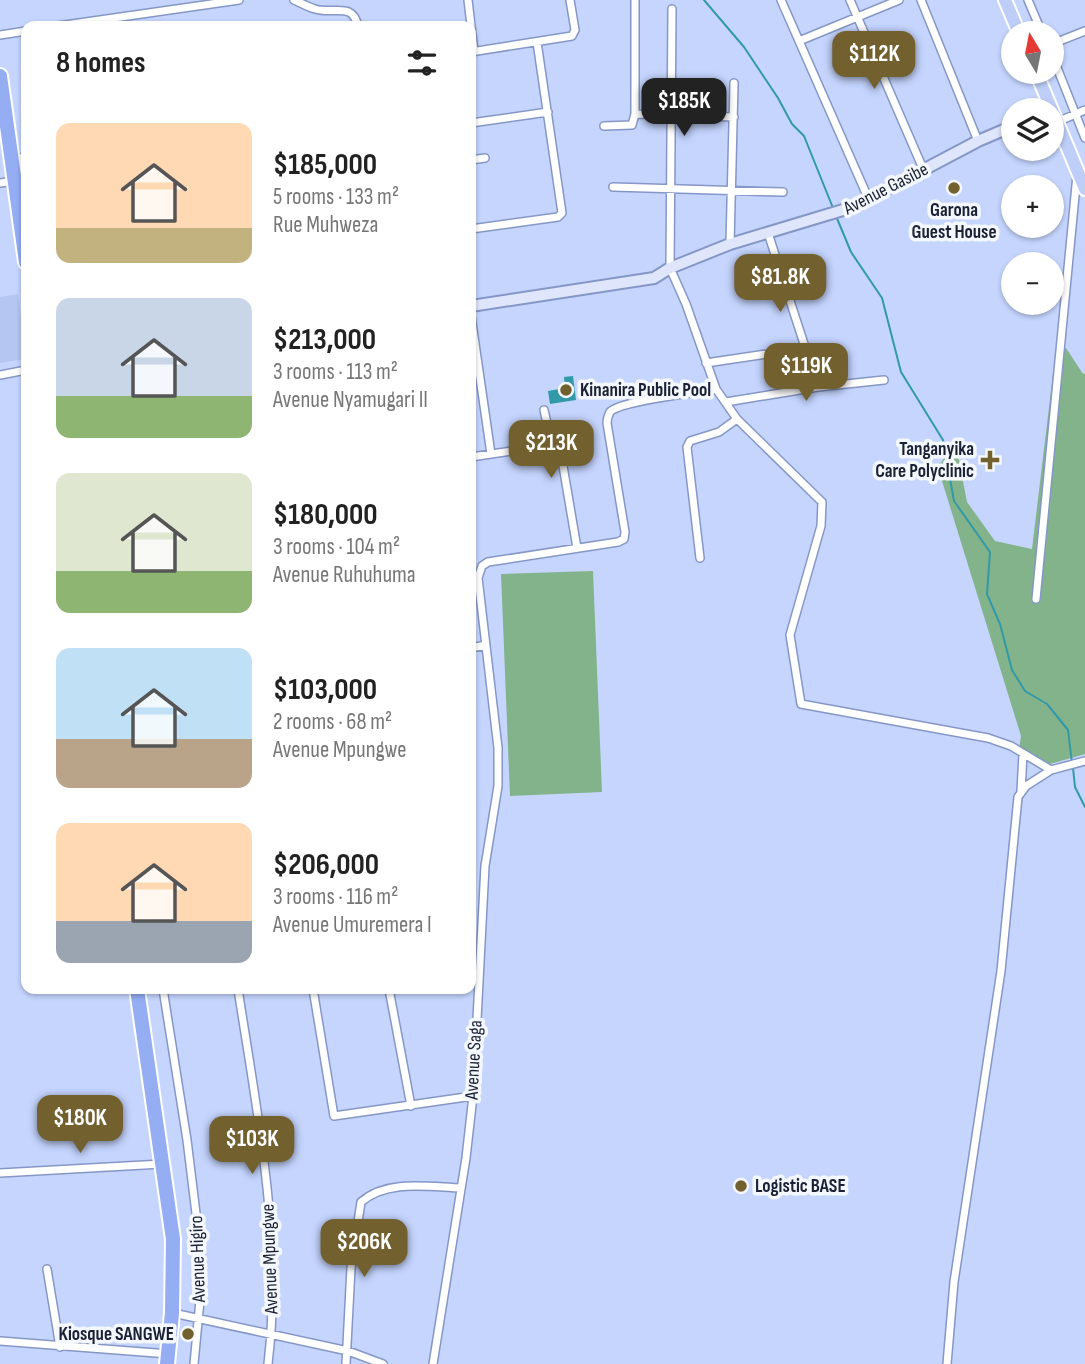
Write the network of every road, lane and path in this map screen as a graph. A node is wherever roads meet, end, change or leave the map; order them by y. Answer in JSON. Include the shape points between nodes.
{"nodes":[{"id":1,"x":239,"y":0,"type":"edge"},
{"id":2,"x":294,"y":0,"type":"edge"},
{"id":3,"x":468,"y":0,"type":"edge"},
{"id":4,"x":570,"y":0,"type":"edge"},
{"id":5,"x":635,"y":0,"type":"edge"},
{"id":6,"x":781,"y":0,"type":"edge"},
{"id":7,"x":850,"y":0,"type":"edge"},
{"id":8,"x":899,"y":0,"type":"edge"},
{"id":9,"x":921,"y":0,"type":"edge"},
{"id":10,"x":1005,"y":0,"type":"edge"},
{"id":11,"x":1028,"y":0,"type":"edge"},
{"id":12,"x":672,"y":9,"type":"dead end"},
{"id":13,"x":857,"y":17,"type":"junction"},
{"id":14,"x":93,"y":21,"type":"edge"},
{"id":15,"x":357,"y":21,"type":"edge"},
{"id":16,"x":470,"y":21,"type":"edge"},
{"id":17,"x":1015,"y":21,"type":"edge"},
{"id":18,"x":1037,"y":21,"type":"edge"},
{"id":19,"x":1085,"y":31,"type":"edge"},
{"id":20,"x":21,"y":32,"type":"edge"},
{"id":21,"x":0,"y":35,"type":"edge"},
{"id":22,"x":1064,"y":39,"type":"edge"},
{"id":23,"x":799,"y":41,"type":"junction"},
{"id":24,"x":537,"y":42,"type":"junction"},
{"id":25,"x":476,"y":50,"type":"edge"},
{"id":26,"x":0,"y":76,"type":"edge"},
{"id":27,"x":734,"y":83,"type":"dead end"},
{"id":28,"x":1064,"y":84,"type":"edge"},
{"id":29,"x":1085,"y":110,"type":"edge"},
{"id":30,"x":548,"y":112,"type":"junction"},
{"id":31,"x":1076,"y":113,"type":"junction"},
{"id":32,"x":635,"y":114,"type":"junction"},
{"id":33,"x":1064,"y":114,"type":"edge"},
{"id":34,"x":670,"y":115,"type":"junction"},
{"id":35,"x":734,"y":117,"type":"junction"},
{"id":36,"x":476,"y":122,"type":"edge"},
{"id":37,"x":604,"y":126,"type":"dead end"},
{"id":38,"x":1001,"y":131,"type":"edge"},
{"id":39,"x":1085,"y":138,"type":"edge"},
{"id":40,"x":1064,"y":139,"type":"edge"},
{"id":41,"x":978,"y":141,"type":"junction"},
{"id":42,"x":19,"y":158,"type":"edge"},
{"id":43,"x":485,"y":158,"type":"dead end"},
{"id":44,"x":476,"y":159,"type":"edge"},
{"id":45,"x":924,"y":171,"type":"junction"},
{"id":46,"x":1077,"y":171,"type":"junction"},
{"id":47,"x":7,"y":182,"type":"edge"},
{"id":48,"x":613,"y":187,"type":"dead end"},
{"id":49,"x":670,"y":189,"type":"junction"},
{"id":50,"x":733,"y":189,"type":"junction"},
{"id":51,"x":1085,"y":189,"type":"edge"},
{"id":52,"x":783,"y":192,"type":"dead end"},
{"id":53,"x":869,"y":200,"type":"junction"},
{"id":54,"x":476,"y":228,"type":"edge"},
{"id":55,"x":768,"y":233,"type":"junction"},
{"id":56,"x":21,"y":241,"type":"edge"},
{"id":57,"x":730,"y":244,"type":"junction"},
{"id":58,"x":670,"y":268,"type":"junction"},
{"id":59,"x":476,"y":305,"type":"edge"},
{"id":60,"x":807,"y":348,"type":"junction"},
{"id":61,"x":706,"y":363,"type":"junction"},
{"id":62,"x":21,"y":371,"type":"edge"},
{"id":63,"x":0,"y":375,"type":"edge"},
{"id":64,"x":884,"y":380,"type":"dead end"},
{"id":65,"x":476,"y":384,"type":"edge"},
{"id":66,"x":818,"y":387,"type":"junction"},
{"id":67,"x":716,"y":389,"type":"junction"},
{"id":68,"x":726,"y":402,"type":"junction"},
{"id":69,"x":544,"y":410,"type":"dead end"},
{"id":70,"x":737,"y":419,"type":"junction"},
{"id":71,"x":552,"y":445,"type":"junction"},
{"id":72,"x":491,"y":454,"type":"junction"},
{"id":73,"x":476,"y":456,"type":"edge"},
{"id":74,"x":580,"y":548,"type":"junction"},
{"id":75,"x":700,"y":558,"type":"dead end"},
{"id":76,"x":1036,"y":599,"type":"dead end"},
{"id":77,"x":486,"y":645,"type":"junction"},
{"id":78,"x":476,"y":647,"type":"edge"},
{"id":79,"x":1023,"y":754,"type":"junction"},
{"id":80,"x":1085,"y":761,"type":"edge"},
{"id":81,"x":1051,"y":770,"type":"junction"},
{"id":82,"x":1021,"y":791,"type":"junction"},
{"id":83,"x":138,"y":994,"type":"edge"},
{"id":84,"x":164,"y":994,"type":"edge"},
{"id":85,"x":239,"y":994,"type":"edge"},
{"id":86,"x":314,"y":994,"type":"edge"},
{"id":87,"x":390,"y":994,"type":"edge"},
{"id":88,"x":473,"y":1096,"type":"junction"},
{"id":89,"x":411,"y":1106,"type":"junction"},
{"id":90,"x":162,"y":1164,"type":"junction"},
{"id":91,"x":0,"y":1173,"type":"edge"},
{"id":92,"x":461,"y":1188,"type":"junction"},
{"id":93,"x":47,"y":1269,"type":"dead end"},
{"id":94,"x":172,"y":1313,"type":"junction"},
{"id":95,"x":199,"y":1319,"type":"junction"},
{"id":96,"x":271,"y":1334,"type":"junction"},
{"id":97,"x":0,"y":1341,"type":"edge"},
{"id":98,"x":60,"y":1347,"type":"junction"},
{"id":99,"x":348,"y":1351,"type":"junction"},
{"id":100,"x":168,"y":1359,"type":"edge"},
{"id":101,"x":194,"y":1364,"type":"edge"},
{"id":102,"x":268,"y":1364,"type":"edge"},
{"id":103,"x":346,"y":1364,"type":"edge"},
{"id":104,"x":383,"y":1364,"type":"edge"},
{"id":105,"x":433,"y":1364,"type":"edge"},
{"id":106,"x":947,"y":1364,"type":"edge"}],
"edges":[{"from":1,"to":14,"type":"street"},
{"from":2,"to":15,"type":"street","via":[[316,10],[348,11]]},
{"from":3,"to":16,"type":"street"},
{"from":4,"to":24,"type":"street","via":[[575,34]]},
{"from":5,"to":32,"type":"street"},
{"from":6,"to":23,"type":"street"},
{"from":7,"to":13,"type":"street"},
{"from":8,"to":13,"type":"street"},
{"from":9,"to":41,"type":"street"},
{"from":10,"to":17,"type":"main road"},
{"from":11,"to":18,"type":"street"},
{"from":12,"to":34,"type":"street"},
{"from":13,"to":23,"type":"street"},
{"from":13,"to":45,"type":"street"},
{"from":19,"to":22,"type":"street"},
{"from":20,"to":21,"type":"street"},
{"from":23,"to":53,"type":"street"},
{"from":24,"to":25,"type":"street"},
{"from":24,"to":30,"type":"street"},
{"from":26,"to":42,"type":"highway"},
{"from":27,"to":35,"type":"street"},
{"from":28,"to":31,"type":"street"},
{"from":29,"to":31,"type":"street"},
{"from":30,"to":36,"type":"street"},
{"from":30,"to":54,"type":"street","via":[[560,216]]},
{"from":31,"to":33,"type":"street"},
{"from":31,"to":39,"type":"street"},
{"from":32,"to":34,"type":"street"},
{"from":32,"to":37,"type":"street","via":[[632,125]]},
{"from":34,"to":35,"type":"street"},
{"from":34,"to":49,"type":"street"},
{"from":35,"to":50,"type":"street"},
{"from":38,"to":41,"type":"street","name":"Avenue Gasibe"},
{"from":40,"to":46,"type":"main road"},
{"from":41,"to":45,"type":"street","name":"Avenue Gasibe"},
{"from":42,"to":47,"type":"highway"},
{"from":43,"to":44,"type":"street"},
{"from":45,"to":53,"type":"street","name":"Avenue Gasibe"},
{"from":46,"to":51,"type":"main road"},
{"from":46,"to":76,"type":"street"},
{"from":47,"to":56,"type":"highway"},
{"from":48,"to":49,"type":"street"},
{"from":49,"to":50,"type":"street"},
{"from":49,"to":58,"type":"street"},
{"from":50,"to":52,"type":"street"},
{"from":50,"to":57,"type":"street"},
{"from":53,"to":55,"type":"street","name":"Avenue Gasibe"},
{"from":55,"to":57,"type":"street","name":"Avenue Gasibe"},
{"from":55,"to":60,"type":"street"},
{"from":57,"to":58,"type":"street","name":"Avenue Gasibe"},
{"from":58,"to":59,"type":"street","name":"Avenue Gasibe","via":[[642,281]]},
{"from":58,"to":61,"type":"street"},
{"from":60,"to":61,"type":"street"},
{"from":60,"to":66,"type":"street"},
{"from":61,"to":67,"type":"street"},
{"from":62,"to":63,"type":"street"},
{"from":64,"to":66,"type":"street"},
{"from":65,"to":72,"type":"street"},
{"from":66,"to":68,"type":"street"},
{"from":67,"to":68,"type":"street"},
{"from":67,"to":74,"type":"street","via":[[631,404],[610,413],[607,423],[624,539]]},
{"from":68,"to":70,"type":"street"},
{"from":69,"to":71,"type":"street"},
{"from":70,"to":75,"type":"street","via":[[719,432],[690,441],[687,447]]},
{"from":70,"to":79,"type":"street","via":[[822,502],[821,526],[790,635],[802,704],[988,738]]},
{"from":71,"to":72,"type":"street"},
{"from":71,"to":74,"type":"street","via":[[562,460]]},
{"from":72,"to":73,"type":"street"},
{"from":74,"to":77,"type":"street","name":"Avenue Saga","via":[[482,566],[478,578]]},
{"from":77,"to":78,"type":"street"},
{"from":77,"to":88,"type":"street","name":"Avenue Saga","via":[[498,786],[485,866]]},
{"from":79,"to":81,"type":"street"},
{"from":79,"to":82,"type":"street"},
{"from":80,"to":81,"type":"street"},
{"from":81,"to":82,"type":"street"},
{"from":82,"to":106,"type":"street","via":[[1001,971],[954,1282]]},
{"from":83,"to":90,"type":"highway"},
{"from":84,"to":95,"type":"street","name":"Avenue Higiro","via":[[195,1196],[202,1279]]},
{"from":85,"to":96,"type":"street","name":"Avenue Mpungwe","via":[[272,1234]]},
{"from":86,"to":89,"type":"street","via":[[334,1116]]},
{"from":87,"to":89,"type":"street"},
{"from":88,"to":89,"type":"street"},
{"from":88,"to":92,"type":"street","name":"Avenue Saga"},
{"from":90,"to":91,"type":"street"},
{"from":90,"to":94,"type":"highway","via":[[173,1239]]},
{"from":92,"to":99,"type":"street","via":[[404,1185],[361,1202],[351,1268]]},
{"from":92,"to":105,"type":"street","name":"Avenue Saga"},
{"from":93,"to":98,"type":"street"},
{"from":94,"to":95,"type":"street"},
{"from":94,"to":100,"type":"highway"},
{"from":95,"to":96,"type":"street"},
{"from":95,"to":101,"type":"street","name":"Avenue Higiro"},
{"from":96,"to":99,"type":"street"},
{"from":96,"to":102,"type":"street","name":"Avenue Mpungwe"},
{"from":97,"to":98,"type":"street"},
{"from":98,"to":100,"type":"street"},
{"from":99,"to":103,"type":"street"},
{"from":99,"to":104,"type":"street"}]}
